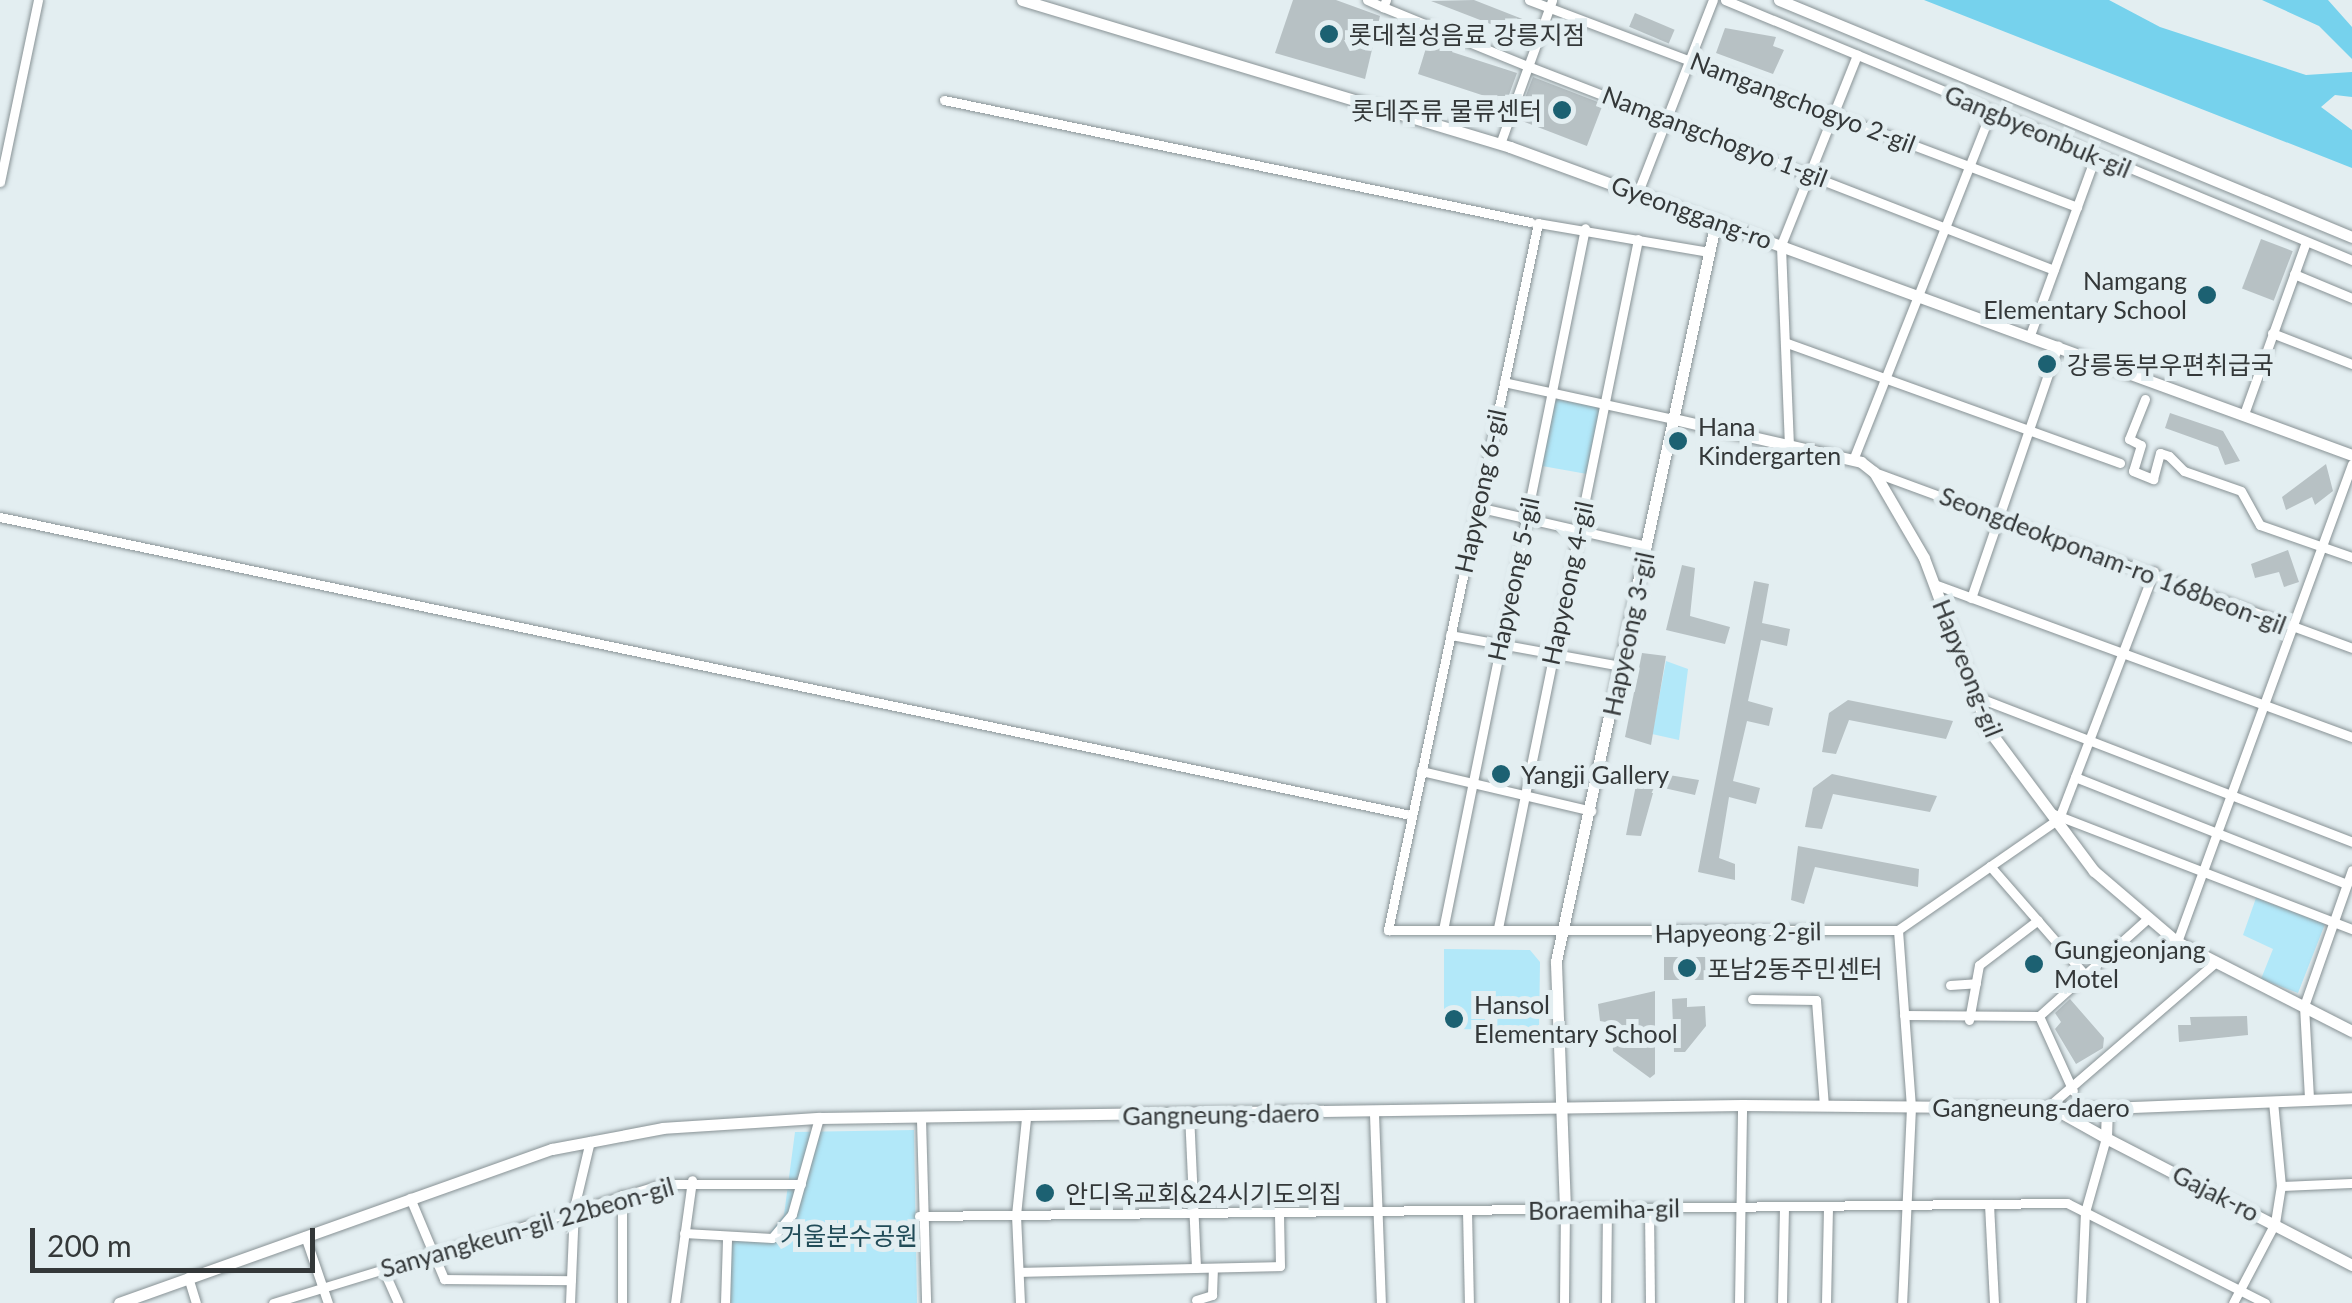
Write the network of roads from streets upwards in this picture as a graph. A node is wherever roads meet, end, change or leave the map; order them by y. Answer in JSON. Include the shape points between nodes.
{"nodes":[{"id":1,"x":38,"y":0,"type":"edge"},
{"id":2,"x":1022,"y":0,"type":"edge"},
{"id":3,"x":1072,"y":0,"type":"edge"},
{"id":4,"x":1366,"y":0,"type":"edge"},
{"id":5,"x":1530,"y":0,"type":"edge"},
{"id":6,"x":1713,"y":0,"type":"edge"},
{"id":7,"x":1724,"y":0,"type":"edge"},
{"id":8,"x":1778,"y":0,"type":"edge"},
{"id":9,"x":1384,"y":4,"type":"edge"},
{"id":10,"x":1551,"y":4,"type":"edge"},
{"id":11,"x":1068,"y":14,"type":"junction"},
{"id":12,"x":1857,"y":55,"type":"junction"},
{"id":13,"x":1693,"y":61,"type":"junction"},
{"id":14,"x":1525,"y":65,"type":"junction"},
{"id":15,"x":944,"y":100,"type":"dead end"},
{"id":16,"x":1991,"y":111,"type":"junction"},
{"id":17,"x":1834,"y":114,"type":"junction"},
{"id":18,"x":1669,"y":119,"type":"junction"},
{"id":19,"x":1500,"y":144,"type":"junction"},
{"id":20,"x":2096,"y":155,"type":"junction"},
{"id":21,"x":1968,"y":164,"type":"junction"},
{"id":22,"x":1810,"y":172,"type":"junction"},
{"id":23,"x":0,"y":182,"type":"edge"},
{"id":24,"x":1638,"y":192,"type":"junction"},
{"id":25,"x":2077,"y":207,"type":"junction"},
{"id":26,"x":1716,"y":221,"type":"junction"},
{"id":27,"x":1530,"y":222,"type":"dead end"},
{"id":28,"x":1944,"y":223,"type":"junction"},
{"id":29,"x":1585,"y":228,"type":"junction"},
{"id":30,"x":2352,"y":237,"type":"edge"},
{"id":31,"x":1638,"y":238,"type":"junction"},
{"id":32,"x":2306,"y":242,"type":"junction"},
{"id":33,"x":1781,"y":244,"type":"junction"},
{"id":34,"x":1709,"y":252,"type":"junction"},
{"id":35,"x":2352,"y":260,"type":"edge"},
{"id":36,"x":2054,"y":270,"type":"junction"},
{"id":37,"x":2294,"y":274,"type":"junction"},
{"id":38,"x":1914,"y":293,"type":"junction"},
{"id":39,"x":2352,"y":298,"type":"edge"},
{"id":40,"x":2272,"y":333,"type":"junction"},
{"id":41,"x":2030,"y":336,"type":"junction"},
{"id":42,"x":1787,"y":344,"type":"junction"},
{"id":43,"x":2058,"y":346,"type":"junction"},
{"id":44,"x":2352,"y":364,"type":"edge"},
{"id":45,"x":1882,"y":381,"type":"junction"},
{"id":46,"x":1504,"y":382,"type":"junction"},
{"id":47,"x":1551,"y":393,"type":"junction"},
{"id":48,"x":2145,"y":399,"type":"dead end"},
{"id":49,"x":1604,"y":405,"type":"junction"},
{"id":50,"x":2244,"y":414,"type":"junction"},
{"id":51,"x":1674,"y":420,"type":"junction"},
{"id":52,"x":2026,"y":435,"type":"junction"},
{"id":53,"x":2141,"y":444,"type":"junction"},
{"id":54,"x":1789,"y":446,"type":"junction"},
{"id":55,"x":2160,"y":453,"type":"junction"},
{"id":56,"x":2352,"y":455,"type":"edge"},
{"id":57,"x":1854,"y":460,"type":"junction"},
{"id":58,"x":2120,"y":464,"type":"dead end"},
{"id":59,"x":2352,"y":464,"type":"edge"},
{"id":60,"x":1874,"y":472,"type":"junction"},
{"id":61,"x":1477,"y":507,"type":"junction"},
{"id":62,"x":1998,"y":516,"type":"junction"},
{"id":63,"x":0,"y":518,"type":"edge"},
{"id":64,"x":1526,"y":519,"type":"junction"},
{"id":65,"x":1578,"y":533,"type":"junction"},
{"id":66,"x":2322,"y":544,"type":"junction"},
{"id":67,"x":1647,"y":546,"type":"junction"},
{"id":68,"x":2352,"y":556,"type":"edge"},
{"id":69,"x":2154,"y":570,"type":"junction"},
{"id":70,"x":1934,"y":584,"type":"junction"},
{"id":71,"x":1971,"y":598,"type":"junction"},
{"id":72,"x":2289,"y":627,"type":"junction"},
{"id":73,"x":1450,"y":635,"type":"junction"},
{"id":74,"x":1500,"y":643,"type":"junction"},
{"id":75,"x":2352,"y":648,"type":"edge"},
{"id":76,"x":2122,"y":653,"type":"junction"},
{"id":77,"x":1553,"y":654,"type":"junction"},
{"id":78,"x":1622,"y":666,"type":"junction"},
{"id":79,"x":1976,"y":697,"type":"junction"},
{"id":80,"x":2260,"y":704,"type":"junction"},
{"id":81,"x":2352,"y":737,"type":"edge"},
{"id":82,"x":2088,"y":740,"type":"junction"},
{"id":83,"x":1421,"y":771,"type":"junction"},
{"id":84,"x":2074,"y":777,"type":"junction"},
{"id":85,"x":1472,"y":781,"type":"junction"},
{"id":86,"x":1524,"y":794,"type":"junction"},
{"id":87,"x":2232,"y":796,"type":"junction"},
{"id":88,"x":1591,"y":812,"type":"junction"},
{"id":89,"x":1406,"y":814,"type":"dead end"},
{"id":90,"x":2053,"y":816,"type":"junction"},
{"id":91,"x":2216,"y":831,"type":"junction"},
{"id":92,"x":2352,"y":842,"type":"edge"},
{"id":93,"x":1990,"y":866,"type":"junction"},
{"id":94,"x":2199,"y":870,"type":"junction"},
{"id":95,"x":2352,"y":870,"type":"edge"},
{"id":96,"x":2347,"y":884,"type":"junction"},
{"id":97,"x":2147,"y":919,"type":"junction"},
{"id":98,"x":2038,"y":920,"type":"junction"},
{"id":99,"x":2334,"y":922,"type":"junction"},
{"id":100,"x":1498,"y":928,"type":"junction"},
{"id":101,"x":2352,"y":929,"type":"edge"},
{"id":102,"x":1388,"y":930,"type":"joint"},
{"id":103,"x":1443,"y":930,"type":"junction"},
{"id":104,"x":1898,"y":930,"type":"junction"},
{"id":105,"x":1564,"y":933,"type":"junction"},
{"id":106,"x":2177,"y":942,"type":"junction"},
{"id":107,"x":2216,"y":962,"type":"junction"},
{"id":108,"x":2085,"y":975,"type":"junction"},
{"id":109,"x":1976,"y":983,"type":"junction"},
{"id":110,"x":1950,"y":985,"type":"dead end"},
{"id":111,"x":1752,"y":999,"type":"dead end"},
{"id":112,"x":2304,"y":1006,"type":"junction"},
{"id":113,"x":1904,"y":1015,"type":"junction"},
{"id":114,"x":2038,"y":1016,"type":"junction"},
{"id":115,"x":1969,"y":1020,"type":"junction"},
{"id":116,"x":2352,"y":1030,"type":"edge"},
{"id":117,"x":2073,"y":1091,"type":"junction"},
{"id":118,"x":2308,"y":1098,"type":"junction"},
{"id":119,"x":2352,"y":1098,"type":"edge"},
{"id":120,"x":2272,"y":1101,"type":"junction"},
{"id":121,"x":1742,"y":1105,"type":"junction"},
{"id":122,"x":1824,"y":1106,"type":"junction"},
{"id":123,"x":2049,"y":1106,"type":"junction"},
{"id":124,"x":1912,"y":1107,"type":"junction"},
{"id":125,"x":2107,"y":1108,"type":"junction"},
{"id":126,"x":1560,"y":1109,"type":"junction"},
{"id":127,"x":1189,"y":1112,"type":"junction"},
{"id":128,"x":1374,"y":1114,"type":"junction"},
{"id":129,"x":818,"y":1118,"type":"junction"},
{"id":130,"x":1026,"y":1118,"type":"junction"},
{"id":131,"x":922,"y":1119,"type":"junction"},
{"id":132,"x":590,"y":1138,"type":"junction"},
{"id":133,"x":2106,"y":1138,"type":"junction"},
{"id":134,"x":692,"y":1180,"type":"junction"},
{"id":135,"x":2352,"y":1183,"type":"edge"},
{"id":136,"x":801,"y":1184,"type":"junction"},
{"id":137,"x":2281,"y":1186,"type":"junction"},
{"id":138,"x":622,"y":1195,"type":"junction"},
{"id":139,"x":410,"y":1198,"type":"junction"},
{"id":140,"x":1989,"y":1204,"type":"junction"},
{"id":141,"x":1902,"y":1205,"type":"junction"},
{"id":142,"x":1784,"y":1206,"type":"junction"},
{"id":143,"x":1744,"y":1207,"type":"junction"},
{"id":144,"x":1828,"y":1207,"type":"junction"},
{"id":145,"x":574,"y":1208,"type":"junction"},
{"id":146,"x":1607,"y":1208,"type":"junction"},
{"id":147,"x":1649,"y":1208,"type":"junction"},
{"id":148,"x":1565,"y":1209,"type":"junction"},
{"id":149,"x":1467,"y":1210,"type":"junction"},
{"id":150,"x":1382,"y":1211,"type":"junction"},
{"id":151,"x":1279,"y":1212,"type":"junction"},
{"id":152,"x":2085,"y":1212,"type":"junction"},
{"id":153,"x":1196,"y":1213,"type":"junction"},
{"id":154,"x":1016,"y":1215,"type":"junction"},
{"id":155,"x":919,"y":1216,"type":"junction"},
{"id":156,"x":2276,"y":1223,"type":"junction"},
{"id":157,"x":684,"y":1233,"type":"junction"},
{"id":158,"x":305,"y":1236,"type":"junction"},
{"id":159,"x":727,"y":1239,"type":"junction"},
{"id":160,"x":437,"y":1252,"type":"junction"},
{"id":161,"x":2352,"y":1265,"type":"edge"},
{"id":162,"x":1196,"y":1268,"type":"junction"},
{"id":163,"x":1213,"y":1268,"type":"junction"},
{"id":164,"x":383,"y":1269,"type":"junction"},
{"id":165,"x":1020,"y":1272,"type":"junction"},
{"id":166,"x":188,"y":1277,"type":"junction"},
{"id":167,"x":571,"y":1280,"type":"junction"},
{"id":168,"x":322,"y":1286,"type":"junction"},
{"id":169,"x":2239,"y":1290,"type":"junction"},
{"id":170,"x":1196,"y":1300,"type":"dead end"},
{"id":171,"x":119,"y":1303,"type":"edge"},
{"id":172,"x":196,"y":1303,"type":"edge"},
{"id":173,"x":273,"y":1303,"type":"edge"},
{"id":174,"x":328,"y":1303,"type":"edge"},
{"id":175,"x":398,"y":1303,"type":"edge"},
{"id":176,"x":570,"y":1303,"type":"edge"},
{"id":177,"x":622,"y":1303,"type":"edge"},
{"id":178,"x":674,"y":1303,"type":"edge"},
{"id":179,"x":726,"y":1303,"type":"edge"},
{"id":180,"x":926,"y":1303,"type":"edge"},
{"id":181,"x":1020,"y":1303,"type":"edge"},
{"id":182,"x":1381,"y":1303,"type":"edge"},
{"id":183,"x":1469,"y":1303,"type":"edge"},
{"id":184,"x":1564,"y":1303,"type":"edge"},
{"id":185,"x":1606,"y":1303,"type":"edge"},
{"id":186,"x":1650,"y":1303,"type":"edge"},
{"id":187,"x":1739,"y":1303,"type":"edge"},
{"id":188,"x":1782,"y":1303,"type":"edge"},
{"id":189,"x":1826,"y":1303,"type":"edge"},
{"id":190,"x":1902,"y":1303,"type":"edge"},
{"id":191,"x":1994,"y":1303,"type":"edge"},
{"id":192,"x":2080,"y":1303,"type":"edge"},
{"id":193,"x":2233,"y":1303,"type":"edge"},
{"id":194,"x":2265,"y":1303,"type":"edge"}],
"edges":[{"from":1,"to":23,"type":"street"},
{"from":2,"to":11,"type":"street","name":"Gyeonggang-ro"},
{"from":3,"to":11,"type":"street"},
{"from":4,"to":9,"type":"street","name":"Namgangchogyo 1-gil"},
{"from":5,"to":10,"type":"street","name":"Namgangchogyo 2-gil"},
{"from":6,"to":13,"type":"street"},
{"from":7,"to":12,"type":"street","name":"Gangbyeonbuk-gil"},
{"from":8,"to":30,"type":"street"},
{"from":9,"to":14,"type":"street","name":"Namgangchogyo 1-gil"},
{"from":10,"to":13,"type":"street","name":"Namgangchogyo 2-gil"},
{"from":10,"to":14,"type":"street"},
{"from":11,"to":19,"type":"street","name":"Gyeonggang-ro"},
{"from":12,"to":16,"type":"street","name":"Gangbyeonbuk-gil"},
{"from":12,"to":17,"type":"street"},
{"from":13,"to":17,"type":"street","name":"Namgangchogyo 2-gil"},
{"from":13,"to":18,"type":"street"},
{"from":14,"to":18,"type":"street","name":"Namgangchogyo 1-gil"},
{"from":14,"to":19,"type":"street"},
{"from":15,"to":27,"type":"street"},
{"from":16,"to":20,"type":"street","name":"Gangbyeonbuk-gil"},
{"from":16,"to":21,"type":"street"},
{"from":17,"to":21,"type":"street","name":"Namgangchogyo 2-gil"},
{"from":17,"to":22,"type":"street"},
{"from":18,"to":22,"type":"street","name":"Namgangchogyo 1-gil"},
{"from":18,"to":24,"type":"street"},
{"from":19,"to":24,"type":"street","name":"Gyeonggang-ro"},
{"from":20,"to":25,"type":"street"},
{"from":20,"to":32,"type":"street","name":"Gangbyeonbuk-gil"},
{"from":21,"to":25,"type":"street","name":"Namgangchogyo 2-gil"},
{"from":21,"to":28,"type":"street"},
{"from":22,"to":28,"type":"street","name":"Namgangchogyo 1-gil"},
{"from":22,"to":33,"type":"street"},
{"from":24,"to":26,"type":"street","name":"Gyeonggang-ro"},
{"from":25,"to":36,"type":"street"},
{"from":26,"to":33,"type":"street","name":"Gyeonggang-ro"},
{"from":26,"to":34,"type":"street","name":"Hapyeong 3-gil"},
{"from":28,"to":36,"type":"street","name":"Namgangchogyo 1-gil"},
{"from":28,"to":38,"type":"street"},
{"from":29,"to":31,"type":"street","name":"Hapyeong 6-gil"},
{"from":29,"to":46,"type":"street","name":"Hapyeong 6-gil","via":[[1538,223]]},
{"from":29,"to":47,"type":"street","name":"Hapyeong 5-gil"},
{"from":31,"to":34,"type":"street","name":"Hapyeong 6-gil"},
{"from":31,"to":49,"type":"street","name":"Hapyeong 4-gil"},
{"from":32,"to":35,"type":"street","name":"Gangbyeonbuk-gil"},
{"from":32,"to":37,"type":"street"},
{"from":33,"to":38,"type":"street","name":"Gyeonggang-ro"},
{"from":33,"to":42,"type":"street"},
{"from":34,"to":51,"type":"street","name":"Hapyeong 3-gil"},
{"from":36,"to":41,"type":"street"},
{"from":37,"to":39,"type":"street"},
{"from":37,"to":40,"type":"street"},
{"from":38,"to":41,"type":"street","name":"Gyeonggang-ro"},
{"from":38,"to":45,"type":"street"},
{"from":40,"to":44,"type":"street"},
{"from":40,"to":50,"type":"street"},
{"from":41,"to":43,"type":"street","name":"Gyeonggang-ro"},
{"from":42,"to":45,"type":"street"},
{"from":42,"to":54,"type":"street"},
{"from":43,"to":50,"type":"street","name":"Gyeonggang-ro"},
{"from":43,"to":52,"type":"street"},
{"from":45,"to":52,"type":"street"},
{"from":45,"to":57,"type":"street"},
{"from":46,"to":47,"type":"street"},
{"from":46,"to":61,"type":"street","name":"Hapyeong 6-gil"},
{"from":47,"to":49,"type":"street"},
{"from":47,"to":64,"type":"street","name":"Hapyeong 5-gil"},
{"from":48,"to":53,"type":"street","via":[[2129,439]]},
{"from":49,"to":51,"type":"street"},
{"from":49,"to":65,"type":"street","name":"Hapyeong 4-gil"},
{"from":50,"to":56,"type":"street","name":"Gyeonggang-ro"},
{"from":51,"to":54,"type":"street"},
{"from":51,"to":67,"type":"street","name":"Hapyeong 3-gil"},
{"from":52,"to":58,"type":"street"},
{"from":52,"to":62,"type":"street"},
{"from":53,"to":55,"type":"street"},
{"from":53,"to":55,"type":"street","via":[[2132,471],[2153,479]]},
{"from":54,"to":57,"type":"street"},
{"from":55,"to":66,"type":"street","via":[[2184,471],[2241,491],[2260,525]]},
{"from":57,"to":60,"type":"street"},
{"from":59,"to":66,"type":"street"},
{"from":60,"to":62,"type":"street","name":"Seongdeokponam-ro 168beon-gil"},
{"from":60,"to":70,"type":"street","name":"Hapyeong-gil"},
{"from":61,"to":64,"type":"street"},
{"from":61,"to":73,"type":"street","name":"Hapyeong 6-gil"},
{"from":62,"to":69,"type":"street","name":"Seongdeokponam-ro 168beon-gil"},
{"from":62,"to":71,"type":"street"},
{"from":63,"to":89,"type":"street"},
{"from":64,"to":65,"type":"street"},
{"from":64,"to":74,"type":"street","name":"Hapyeong 5-gil"},
{"from":65,"to":67,"type":"street"},
{"from":65,"to":77,"type":"street","name":"Hapyeong 4-gil"},
{"from":66,"to":68,"type":"street"},
{"from":66,"to":72,"type":"street"},
{"from":67,"to":78,"type":"street","name":"Hapyeong 3-gil"},
{"from":69,"to":72,"type":"street","name":"Seongdeokponam-ro 168beon-gil"},
{"from":69,"to":76,"type":"street"},
{"from":70,"to":71,"type":"street"},
{"from":70,"to":79,"type":"street","name":"Hapyeong-gil"},
{"from":71,"to":76,"type":"street"},
{"from":72,"to":75,"type":"street","name":"Seongdeokponam-ro 168beon-gil"},
{"from":72,"to":80,"type":"street"},
{"from":73,"to":74,"type":"street"},
{"from":73,"to":83,"type":"street","name":"Hapyeong 6-gil"},
{"from":74,"to":77,"type":"street"},
{"from":74,"to":85,"type":"street","name":"Hapyeong 5-gil"},
{"from":76,"to":80,"type":"street"},
{"from":76,"to":82,"type":"street"},
{"from":77,"to":78,"type":"street"},
{"from":77,"to":86,"type":"street","name":"Hapyeong 4-gil"},
{"from":78,"to":88,"type":"street","name":"Hapyeong 3-gil"},
{"from":79,"to":82,"type":"street"},
{"from":79,"to":90,"type":"street","name":"Hapyeong-gil","via":[[1988,729]]},
{"from":80,"to":81,"type":"street"},
{"from":80,"to":87,"type":"street"},
{"from":82,"to":84,"type":"street"},
{"from":82,"to":87,"type":"street"},
{"from":83,"to":85,"type":"street"},
{"from":83,"to":102,"type":"street","name":"Hapyeong 6-gil"},
{"from":84,"to":90,"type":"street"},
{"from":84,"to":91,"type":"street"},
{"from":85,"to":86,"type":"street"},
{"from":85,"to":103,"type":"street","name":"Hapyeong 5-gil"},
{"from":86,"to":88,"type":"street"},
{"from":86,"to":100,"type":"street","name":"Hapyeong 4-gil"},
{"from":87,"to":91,"type":"street"},
{"from":87,"to":92,"type":"street"},
{"from":88,"to":105,"type":"street","name":"Hapyeong 3-gil"},
{"from":90,"to":93,"type":"street"},
{"from":90,"to":94,"type":"street"},
{"from":90,"to":97,"type":"street","name":"Hapyeong-gil"},
{"from":91,"to":94,"type":"street"},
{"from":91,"to":96,"type":"street"},
{"from":93,"to":98,"type":"street"},
{"from":93,"to":104,"type":"street"},
{"from":94,"to":99,"type":"street"},
{"from":94,"to":106,"type":"street"},
{"from":95,"to":96,"type":"street"},
{"from":96,"to":99,"type":"street"},
{"from":97,"to":106,"type":"street","name":"Hapyeong-gil"},
{"from":97,"to":108,"type":"street"},
{"from":98,"to":108,"type":"street"},
{"from":98,"to":109,"type":"street","via":[[1979,965]]},
{"from":99,"to":101,"type":"street"},
{"from":99,"to":112,"type":"street"},
{"from":100,"to":103,"type":"street","name":"Hapyeong 2-gil"},
{"from":100,"to":105,"type":"street","name":"Hapyeong 2-gil"},
{"from":102,"to":103,"type":"street","name":"Hapyeong 2-gil"},
{"from":104,"to":105,"type":"street","name":"Hapyeong 2-gil"},
{"from":104,"to":113,"type":"street"},
{"from":105,"to":126,"type":"street","name":"Hapyeong 3-gil","via":[[1556,962]]},
{"from":106,"to":107,"type":"street","name":"Hapyeong-gil"},
{"from":107,"to":112,"type":"street","name":"Hapyeong-gil"},
{"from":107,"to":117,"type":"street"},
{"from":108,"to":114,"type":"street"},
{"from":109,"to":110,"type":"street"},
{"from":109,"to":115,"type":"street"},
{"from":111,"to":122,"type":"street","via":[[1816,1000]]},
{"from":112,"to":116,"type":"street","name":"Hapyeong-gil"},
{"from":112,"to":118,"type":"street"},
{"from":113,"to":115,"type":"street"},
{"from":113,"to":124,"type":"street"},
{"from":114,"to":115,"type":"street"},
{"from":114,"to":117,"type":"street"},
{"from":117,"to":123,"type":"street"},
{"from":118,"to":119,"type":"street","name":"Gangneung-daero"},
{"from":118,"to":120,"type":"street","name":"Gangneung-daero"},
{"from":120,"to":125,"type":"street","name":"Gangneung-daero"},
{"from":120,"to":137,"type":"street"},
{"from":121,"to":122,"type":"street","name":"Gangneung-daero"},
{"from":121,"to":126,"type":"street","name":"Gangneung-daero"},
{"from":121,"to":143,"type":"street"},
{"from":122,"to":124,"type":"street","name":"Gangneung-daero"},
{"from":123,"to":124,"type":"street","name":"Gangneung-daero"},
{"from":123,"to":125,"type":"street","name":"Gangneung-daero"},
{"from":123,"to":133,"type":"street","name":"Gajak-ro"},
{"from":124,"to":141,"type":"street"},
{"from":125,"to":133,"type":"street"},
{"from":126,"to":128,"type":"street","name":"Gangneung-daero"},
{"from":126,"to":148,"type":"street","name":"Hapyeong 3-gil"},
{"from":127,"to":128,"type":"street","name":"Gangneung-daero"},
{"from":127,"to":130,"type":"street","name":"Gangneung-daero"},
{"from":127,"to":153,"type":"street"},
{"from":128,"to":150,"type":"street"},
{"from":129,"to":131,"type":"street","name":"Gangneung-daero"},
{"from":129,"to":132,"type":"street","name":"Gangneung-daero"},
{"from":129,"to":136,"type":"street"},
{"from":130,"to":131,"type":"street","name":"Gangneung-daero"},
{"from":130,"to":154,"type":"street"},
{"from":131,"to":155,"type":"street"},
{"from":132,"to":139,"type":"street","name":"Gangneung-daero"},
{"from":132,"to":145,"type":"street"},
{"from":133,"to":152,"type":"street"},
{"from":133,"to":156,"type":"street","name":"Gajak-ro"},
{"from":134,"to":136,"type":"street","name":"Sanyangkeun-gil 22beon-gil"},
{"from":134,"to":138,"type":"street","name":"Sanyangkeun-gil 22beon-gil"},
{"from":134,"to":157,"type":"street"},
{"from":135,"to":137,"type":"street"},
{"from":136,"to":159,"type":"street","via":[[772,1238]]},
{"from":137,"to":156,"type":"street"},
{"from":138,"to":145,"type":"street","name":"Sanyangkeun-gil 22beon-gil"},
{"from":138,"to":177,"type":"street"},
{"from":139,"to":158,"type":"street","name":"Gangneung-daero"},
{"from":139,"to":160,"type":"street"},
{"from":140,"to":141,"type":"street","name":"Boraemiha-gil"},
{"from":140,"to":152,"type":"street","name":"Boraemiha-gil","via":[[2067,1203]]},
{"from":140,"to":191,"type":"street"},
{"from":141,"to":144,"type":"street","name":"Boraemiha-gil"},
{"from":141,"to":190,"type":"street"},
{"from":142,"to":143,"type":"street","name":"Boraemiha-gil"},
{"from":142,"to":144,"type":"street","name":"Boraemiha-gil"},
{"from":142,"to":188,"type":"street"},
{"from":143,"to":147,"type":"street","name":"Boraemiha-gil"},
{"from":143,"to":187,"type":"street"},
{"from":144,"to":189,"type":"street"},
{"from":145,"to":160,"type":"street","name":"Sanyangkeun-gil 22beon-gil"},
{"from":145,"to":167,"type":"street"},
{"from":146,"to":147,"type":"street","name":"Boraemiha-gil"},
{"from":146,"to":148,"type":"street","name":"Boraemiha-gil"},
{"from":146,"to":185,"type":"street"},
{"from":147,"to":186,"type":"street"},
{"from":148,"to":149,"type":"street","name":"Boraemiha-gil"},
{"from":148,"to":184,"type":"street"},
{"from":149,"to":150,"type":"street","name":"Boraemiha-gil"},
{"from":149,"to":183,"type":"street"},
{"from":150,"to":151,"type":"street","name":"Boraemiha-gil"},
{"from":150,"to":182,"type":"street"},
{"from":151,"to":153,"type":"street","name":"Boraemiha-gil"},
{"from":151,"to":163,"type":"street","via":[[1280,1266]]},
{"from":152,"to":169,"type":"street","name":"Boraemiha-gil"},
{"from":152,"to":192,"type":"street"},
{"from":153,"to":154,"type":"street","name":"Boraemiha-gil"},
{"from":153,"to":162,"type":"street"},
{"from":154,"to":155,"type":"street","name":"Boraemiha-gil"},
{"from":154,"to":165,"type":"street"},
{"from":155,"to":180,"type":"street"},
{"from":156,"to":161,"type":"street","name":"Gajak-ro"},
{"from":156,"to":169,"type":"street"},
{"from":157,"to":159,"type":"street"},
{"from":157,"to":178,"type":"street"},
{"from":158,"to":166,"type":"street","name":"Gangneung-daero"},
{"from":158,"to":168,"type":"street"},
{"from":159,"to":179,"type":"street"},
{"from":160,"to":164,"type":"street","name":"Sanyangkeun-gil 22beon-gil"},
{"from":160,"to":167,"type":"street","via":[[444,1279]]},
{"from":162,"to":163,"type":"street"},
{"from":162,"to":165,"type":"street"},
{"from":163,"to":170,"type":"street","via":[[1212,1295]]},
{"from":164,"to":168,"type":"street","name":"Sanyangkeun-gil 22beon-gil"},
{"from":164,"to":175,"type":"street"},
{"from":165,"to":181,"type":"street"},
{"from":166,"to":171,"type":"street","name":"Gangneung-daero"},
{"from":166,"to":172,"type":"street"},
{"from":167,"to":176,"type":"street"},
{"from":168,"to":173,"type":"street","name":"Sanyangkeun-gil 22beon-gil"},
{"from":168,"to":174,"type":"street"},
{"from":169,"to":193,"type":"street"},
{"from":169,"to":194,"type":"street","name":"Boraemiha-gil"}]}
